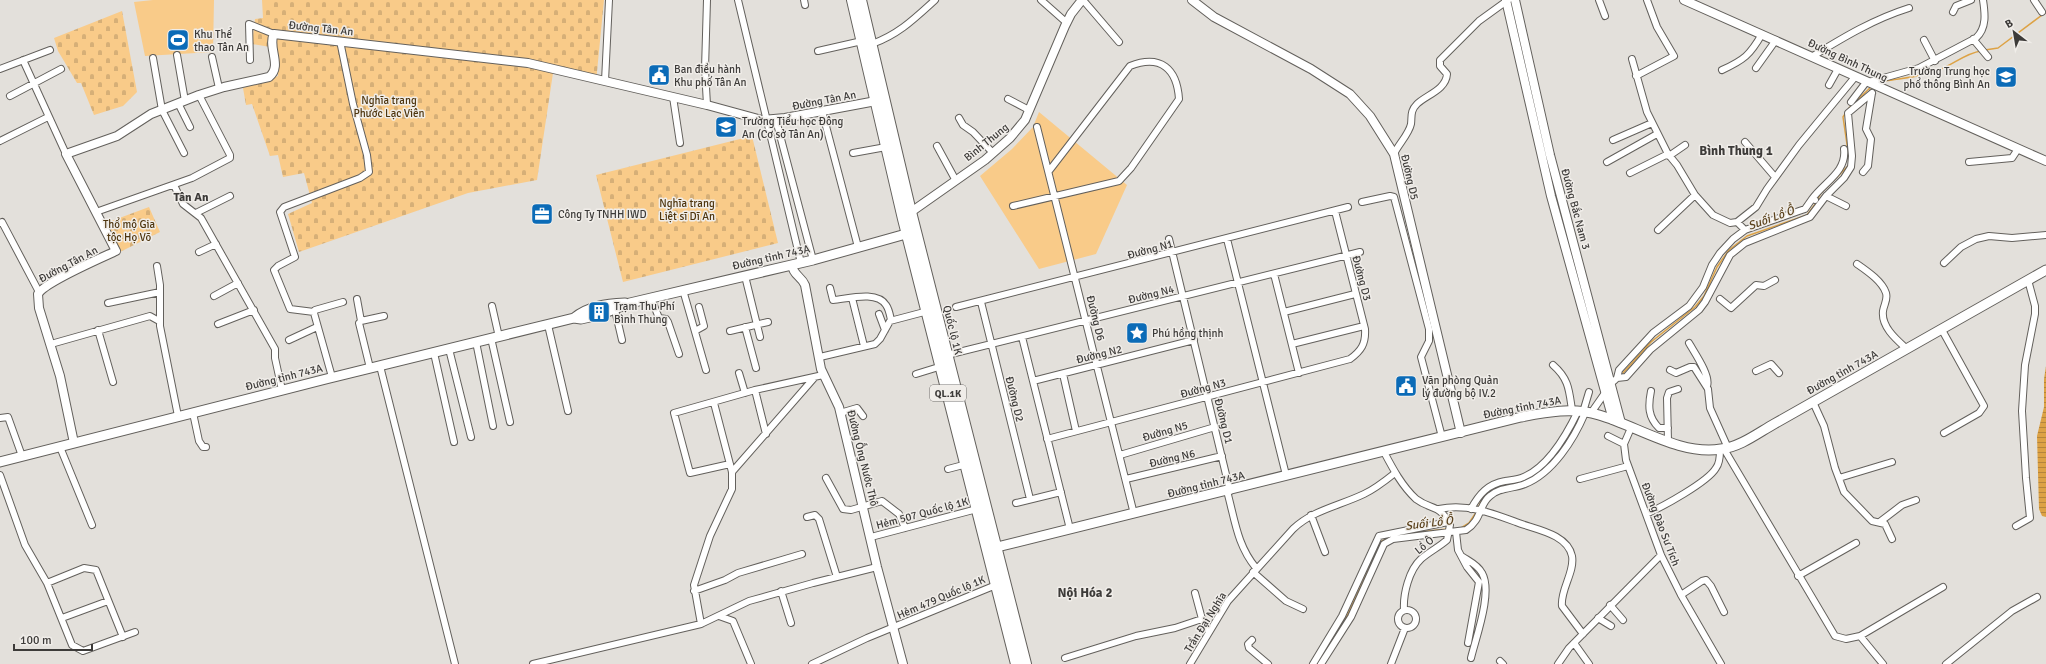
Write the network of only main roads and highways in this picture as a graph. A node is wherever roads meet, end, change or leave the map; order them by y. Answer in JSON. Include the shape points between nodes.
{"nodes":[{"id":1,"x":852,"y":0,"type":"edge"},
{"id":2,"x":861,"y":0,"type":"edge"},
{"id":3,"x":867,"y":43,"type":"junction"},
{"id":4,"x":880,"y":100,"type":"junction"},
{"id":5,"x":907,"y":215,"type":"junction"},
{"id":6,"x":912,"y":233,"type":"junction"},
{"id":7,"x":2046,"y":270,"type":"edge"},
{"id":8,"x":630,"y":303,"type":"junction"},
{"id":9,"x":574,"y":318,"type":"junction"},
{"id":10,"x":0,"y":462,"type":"edge"},
{"id":11,"x":992,"y":548,"type":"junction"},
{"id":12,"x":1016,"y":664,"type":"edge"},
{"id":13,"x":1026,"y":664,"type":"edge"}],
"edges":[{"from":1,"to":3,"type":"main road","name":"Quốc lộ 1K","number":"QL.1K"},
{"from":2,"to":3,"type":"main road","name":"Quốc lộ 1K","number":"QL.1K"},
{"from":3,"to":4,"type":"main road","name":"Quốc lộ 1K","number":"QL.1K"},
{"from":4,"to":5,"type":"main road","name":"Quốc lộ 1K","number":"QL.1K"},
{"from":4,"to":5,"type":"main road","name":"Quốc lộ 1K","number":"QL.1K","via":[[886,147]]},
{"from":5,"to":6,"type":"main road","name":"Quốc lộ 1K","number":"QL.1K"},
{"from":6,"to":8,"type":"main road","name":"Đường tỉnh 743A","via":[[813,260]]},
{"from":6,"to":11,"type":"main road","name":"Quốc lộ 1K","number":"QL.1K","via":[[947,355]]},
{"from":6,"to":11,"type":"main road","name":"Quốc lộ 1K","number":"QL.1K","via":[[928,310],[977,509]]},
{"from":7,"to":11,"type":"main road","name":"Đường tỉnh 743A","via":[[1813,402],[1724,449],[1694,448],[1617,421],[1582,412],[1537,414]]},
{"from":8,"to":9,"type":"main road","name":"Đường tỉnh 743A","via":[[615,310],[581,319]]},
{"from":8,"to":9,"type":"main road","name":"Đường tỉnh 743A","via":[[607,304],[584,310]]},
{"from":9,"to":10,"type":"main road","name":"Đường tỉnh 743A"},
{"from":11,"to":12,"type":"main road","name":"Quốc lộ 1K","number":"QL.1K","via":[[996,585]]},
{"from":11,"to":13,"type":"main road","name":"Quốc lộ 1K","number":"QL.1K"}]}
